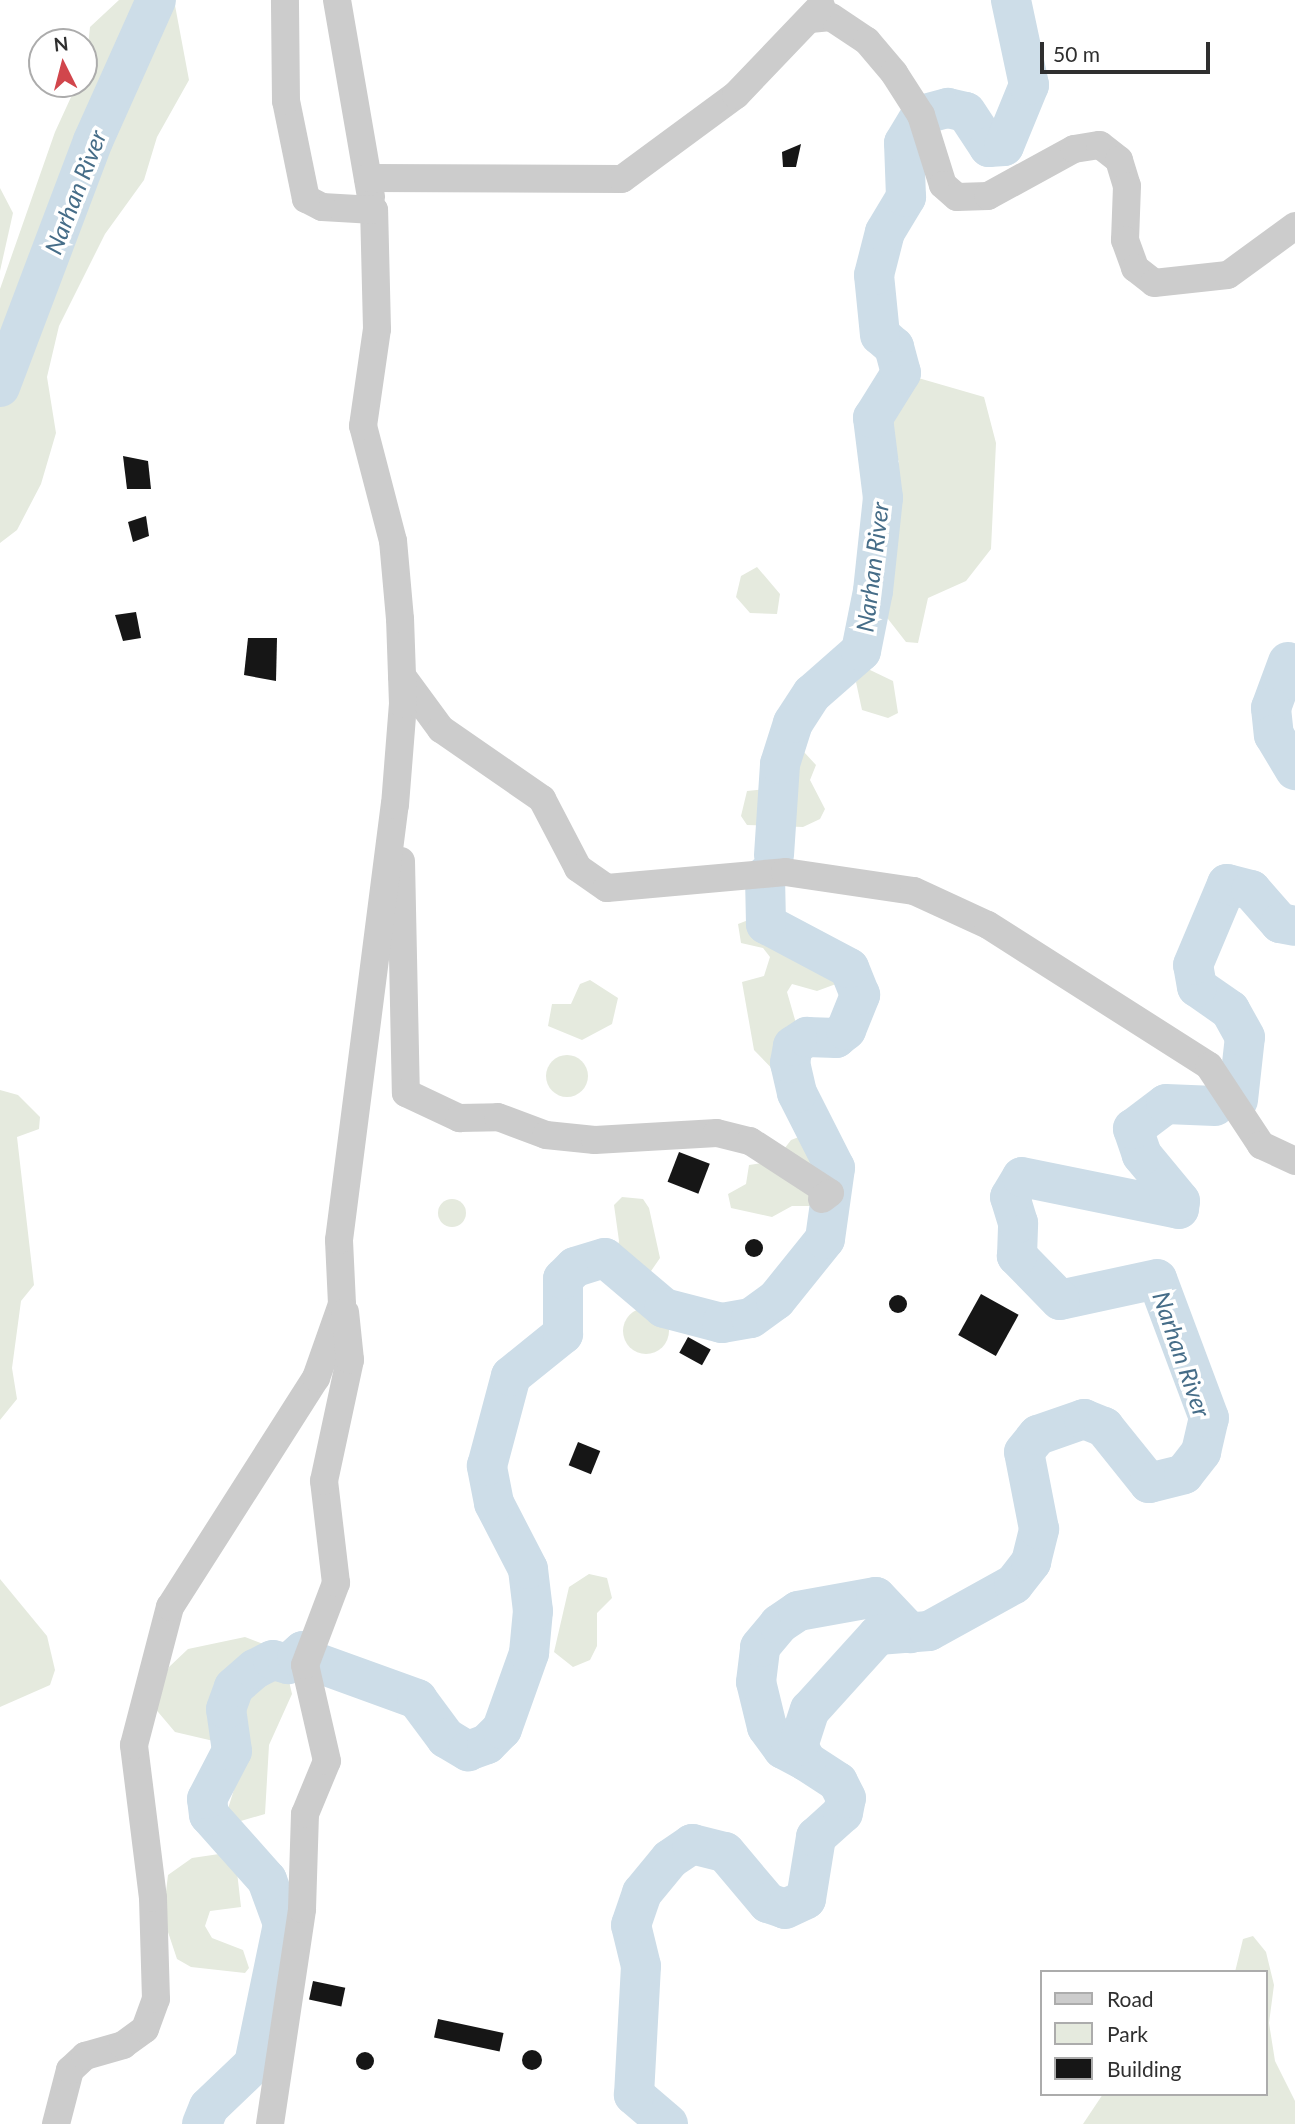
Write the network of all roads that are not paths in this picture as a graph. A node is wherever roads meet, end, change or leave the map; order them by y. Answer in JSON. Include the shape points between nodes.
{"nodes":[{"id":1,"x":285,"y":0,"type":"edge"},
{"id":2,"x":337,"y":0,"type":"edge"},
{"id":3,"x":817,"y":10,"type":"edge"},
{"id":4,"x":368,"y":178,"type":"junction"},
{"id":5,"x":374,"y":210,"type":"junction"},
{"id":6,"x":1295,"y":226,"type":"edge"},
{"id":7,"x":402,"y":676,"type":"junction"},
{"id":8,"x":395,"y":805,"type":"junction"},
{"id":9,"x":1295,"y":1161,"type":"edge"},
{"id":10,"x":822,"y":1199,"type":"dead end"},
{"id":11,"x":342,"y":1304,"type":"junction"},
{"id":12,"x":55,"y":2124,"type":"edge"},
{"id":13,"x":270,"y":2124,"type":"edge"}],
"edges":[{"from":1,"to":5,"type":"street","via":[[286,101],[306,199],[322,207]]},
{"from":2,"to":4,"type":"street"},
{"from":3,"to":4,"type":"street","via":[[736,95],[622,179]]},
{"from":3,"to":6,"type":"street","via":[[867,41],[894,73],[921,115],[943,186],[957,197],[988,196],[1074,149],[1100,145],[1119,160],[1127,186],[1125,240],[1135,268],[1154,284],[1228,275]]},
{"from":4,"to":5,"type":"street"},
{"from":5,"to":7,"type":"street","via":[[377,330],[363,426],[393,541]]},
{"from":7,"to":8,"type":"street"},
{"from":7,"to":9,"type":"street","via":[[441,729],[542,799],[578,868],[607,888],[785,872],[914,891],[988,925],[1209,1066],[1261,1145]]},
{"from":8,"to":10,"type":"street","via":[[406,1093],[459,1118],[498,1117],[546,1135],[595,1140],[717,1133],[750,1141],[830,1193]]},
{"from":8,"to":11,"type":"street","via":[[339,1240]]},
{"from":11,"to":12,"type":"street","via":[[316,1378],[170,1607],[134,1745],[153,1898],[156,1999],[145,2029],[123,2045],[85,2056],[70,2070]]},
{"from":11,"to":13,"type":"street","via":[[351,1333],[350,1360],[324,1481],[336,1583],[305,1665],[327,1761],[304,1814],[302,1909]]}]}
